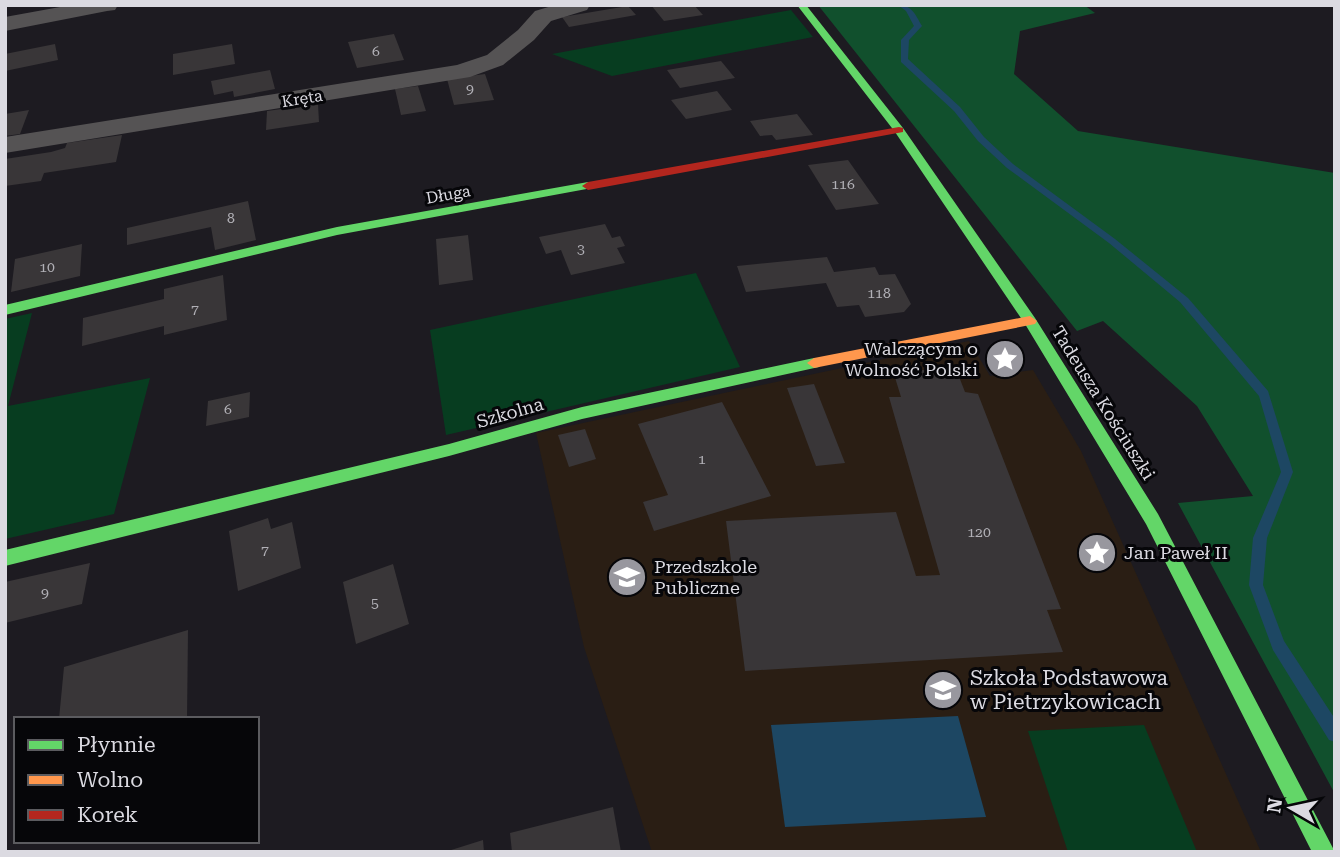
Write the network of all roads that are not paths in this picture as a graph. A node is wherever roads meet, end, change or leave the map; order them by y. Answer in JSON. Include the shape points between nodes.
{"nodes":[{"id":1,"x":107,"y":5,"type":"edge"},
{"id":2,"x":579,"y":5,"type":"edge"},
{"id":3,"x":801,"y":5,"type":"edge"},
{"id":4,"x":5,"y":24,"type":"edge"},
{"id":5,"x":899,"y":130,"type":"junction"},
{"id":6,"x":5,"y":145,"type":"edge"},
{"id":7,"x":5,"y":310,"type":"edge"},
{"id":8,"x":1030,"y":321,"type":"junction"},
{"id":9,"x":5,"y":558,"type":"edge"},
{"id":10,"x":1324,"y":852,"type":"edge"}],
"edges":[{"from":1,"to":4,"type":"street"},
{"from":2,"to":6,"type":"street","name":"Kręta","via":[[543,16],[495,60],[461,72]]},
{"from":3,"to":5,"type":"street","name":"Tadeusza Kościuszki"},
{"from":5,"to":7,"type":"street","name":"Długa","via":[[337,231]]},
{"from":5,"to":8,"type":"street","name":"Tadeusza Kościuszki"},
{"from":8,"to":9,"type":"street","name":"Szkolna","via":[[582,412],[449,450]]},
{"from":8,"to":10,"type":"street","name":"Tadeusza Kościuszki","via":[[1152,519]]}]}
